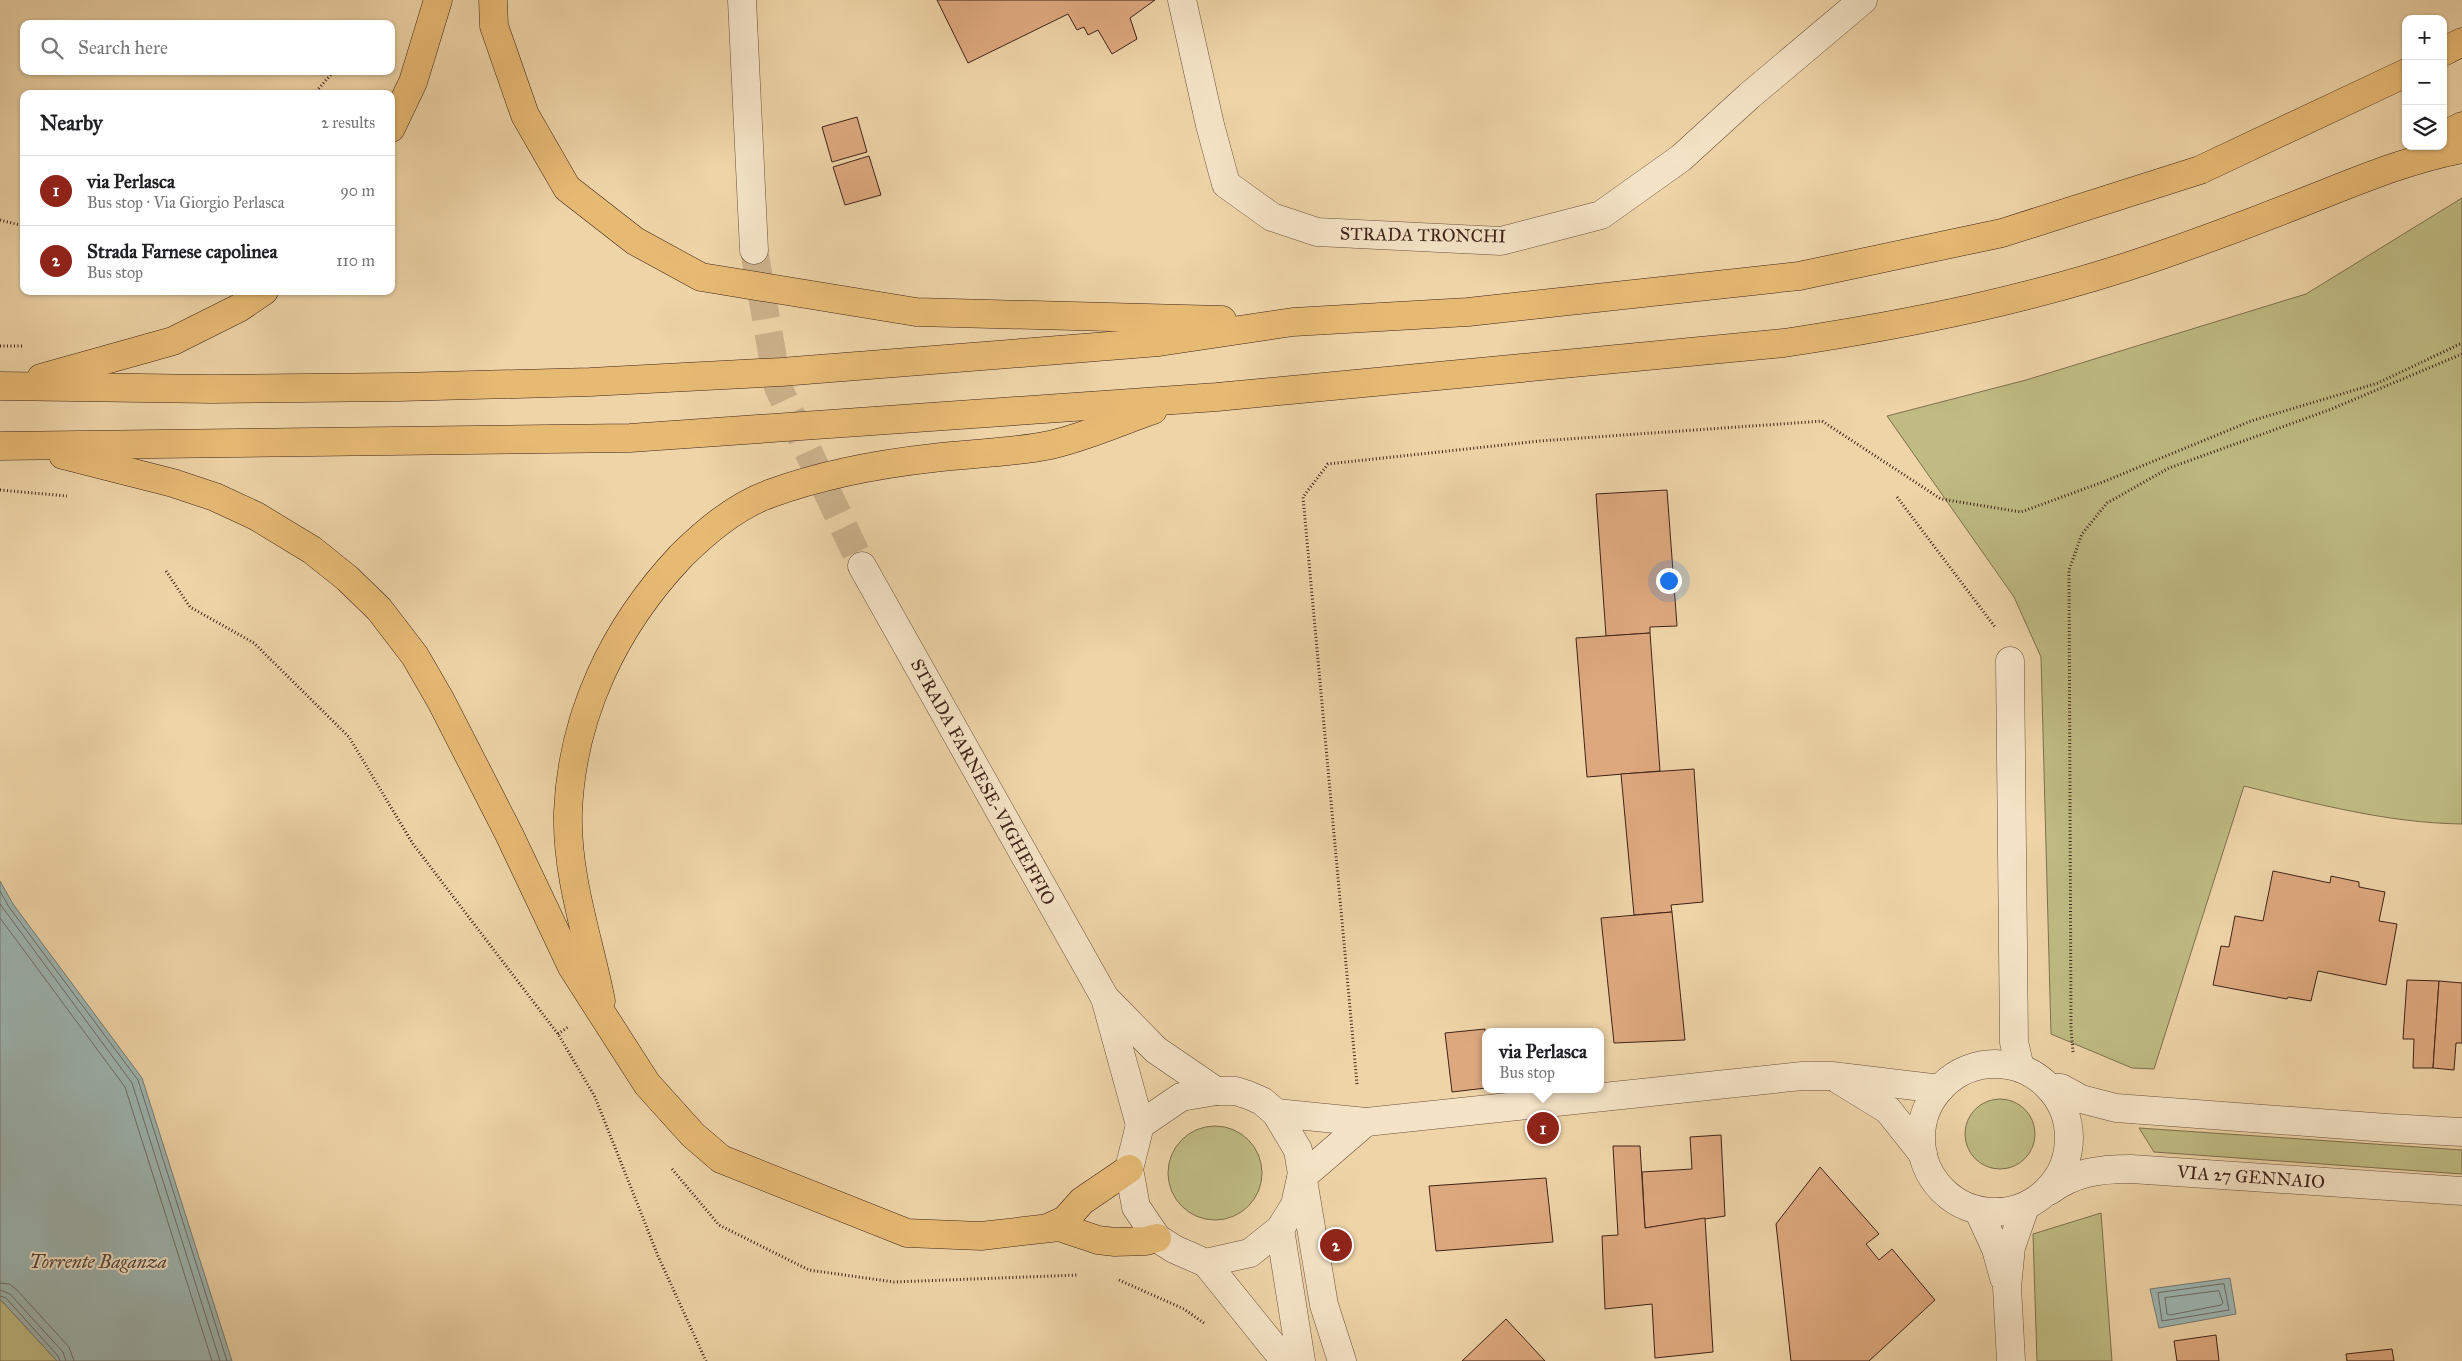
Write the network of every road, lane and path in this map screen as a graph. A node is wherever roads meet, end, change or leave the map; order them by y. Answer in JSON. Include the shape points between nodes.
{"nodes":[{"id":1,"x":438,"y":0,"type":"edge"},
{"id":2,"x":493,"y":0,"type":"edge"},
{"id":3,"x":742,"y":0,"type":"edge"},
{"id":4,"x":1182,"y":0,"type":"edge"},
{"id":5,"x":1863,"y":0,"type":"edge"},
{"id":6,"x":2462,"y":42,"type":"edge"},
{"id":7,"x":2447,"y":50,"type":"edge"},
{"id":8,"x":331,"y":75,"type":"edge"},
{"id":9,"x":2402,"y":76,"type":"edge"},
{"id":10,"x":317,"y":90,"type":"edge"},
{"id":11,"x":395,"y":119,"type":"edge"},
{"id":12,"x":2462,"y":126,"type":"edge"},
{"id":13,"x":2447,"y":134,"type":"edge"},
{"id":14,"x":2462,"y":149,"type":"edge"},
{"id":15,"x":2416,"y":150,"type":"edge"},
{"id":16,"x":2331,"y":191,"type":"junction"},
{"id":17,"x":0,"y":220,"type":"edge"},
{"id":18,"x":20,"y":225,"type":"edge"},
{"id":19,"x":754,"y":250,"type":"tunnel mouth"},
{"id":20,"x":258,"y":295,"type":"edge"},
{"id":21,"x":1293,"y":322,"type":"junction"},
{"id":22,"x":2462,"y":343,"type":"edge"},
{"id":23,"x":2462,"y":354,"type":"edge"},
{"id":24,"x":6,"y":386,"type":"edge"},
{"id":25,"x":1216,"y":398,"type":"junction"},
{"id":26,"x":0,"y":446,"type":"edge"},
{"id":27,"x":0,"y":490,"type":"edge"},
{"id":28,"x":1897,"y":496,"type":"dead end"},
{"id":29,"x":69,"y":497,"type":"dead end"},
{"id":30,"x":862,"y":566,"type":"tunnel mouth"},
{"id":31,"x":166,"y":571,"type":"dead end"},
{"id":32,"x":2010,"y":661,"type":"joint"},
{"id":33,"x":1105,"y":998,"type":"junction"},
{"id":34,"x":564,"y":1018,"type":"dead end"},
{"id":35,"x":608,"y":1021,"type":"junction"},
{"id":36,"x":558,"y":1034,"type":"junction"},
{"id":37,"x":2074,"y":1056,"type":"dead end"},
{"id":38,"x":2020,"y":1068,"type":"junction"},
{"id":39,"x":1832,"y":1076,"type":"junction"},
{"id":40,"x":2050,"y":1088,"type":"junction"},
{"id":41,"x":1940,"y":1089,"type":"junction"},
{"id":42,"x":1216,"y":1091,"type":"junction"},
{"id":43,"x":1276,"y":1113,"type":"junction"},
{"id":44,"x":1366,"y":1122,"type":"junction"},
{"id":45,"x":1140,"y":1126,"type":"junction"},
{"id":46,"x":2462,"y":1132,"type":"edge"},
{"id":47,"x":1923,"y":1154,"type":"junction"},
{"id":48,"x":1129,"y":1169,"type":"junction"},
{"id":49,"x":1301,"y":1178,"type":"junction"},
{"id":50,"x":2462,"y":1191,"type":"edge"},
{"id":51,"x":2036,"y":1200,"type":"junction"},
{"id":52,"x":1979,"y":1212,"type":"junction"},
{"id":53,"x":1050,"y":1227,"type":"junction"},
{"id":54,"x":1280,"y":1229,"type":"junction"},
{"id":55,"x":1157,"y":1238,"type":"junction"},
{"id":56,"x":1206,"y":1263,"type":"junction"},
{"id":57,"x":2007,"y":1287,"type":"junction"},
{"id":58,"x":706,"y":1361,"type":"edge"},
{"id":59,"x":1285,"y":1361,"type":"edge"},
{"id":60,"x":1301,"y":1361,"type":"edge"},
{"id":61,"x":1342,"y":1361,"type":"edge"},
{"id":62,"x":2011,"y":1361,"type":"edge"}],
"edges":[{"from":1,"to":11,"type":"highway","via":[[412,82]]},
{"from":2,"to":21,"type":"highway","via":[[494,26],[525,114],[567,188],[635,241],[701,276],[916,312]]},
{"from":3,"to":19,"type":"street"},
{"from":4,"to":5,"type":"street","name":"STRADA TRONCHI","via":[[1226,184],[1272,217],[1317,232],[1501,241],[1601,215],[1681,158]]},
{"from":6,"to":7,"type":"highway"},
{"from":8,"to":10,"type":"path"},
{"from":9,"to":21,"type":"highway","via":[[2200,170],[2002,233],[1800,276],[1468,312]]},
{"from":12,"to":13,"type":"highway"},
{"from":14,"to":16,"type":"highway","via":[[2384,169]]},
{"from":15,"to":16,"type":"highway"},
{"from":16,"to":25,"type":"highway","via":[[2226,232],[2064,286],[1877,329],[1677,354]]},
{"from":17,"to":18,"type":"path"},
{"from":20,"to":24,"type":"highway","via":[[240,308],[173,341]]},
{"from":21,"to":24,"type":"highway","via":[[1159,342],[875,367],[685,378],[362,388]]},
{"from":22,"to":44,"type":"path","via":[[2378,383],[2251,421],[2021,512],[1941,499],[1822,421],[1540,441],[1328,464],[1303,497],[1355,1074]]},
{"from":23,"to":37,"type":"path","via":[[2329,410],[2169,468],[2107,502],[2082,534],[2069,570],[2071,1020]]},
{"from":25,"to":26,"type":"highway","via":[[630,438]]},
{"from":25,"to":35,"type":"highway","via":[[1166,406],[1048,446],[906,462],[792,486],[766,494],[742,507],[694,543],[647,596],[618,640],[590,697],[571,774],[568,814],[572,858],[586,939]]},
{"from":26,"to":35,"type":"highway","via":[[78,458],[215,497],[256,516],[312,550],[364,594],[403,639],[428,677],[509,834],[561,947]]},
{"from":27,"to":29,"type":"path"},
{"from":28,"to":32,"type":"path","via":[[1994,625]]},
{"from":30,"to":33,"type":"street","name":"STRADA FARNESE-VIGHEFFIO"},
{"from":31,"to":36,"type":"path","via":[[190,607],[254,643],[349,737],[413,844]]},
{"from":32,"to":38,"type":"street","via":[[2014,1042]]},
{"from":33,"to":42,"type":"street","name":"STRADA FARNESE-VIGHEFFIO","via":[[1156,1050]]},
{"from":33,"to":45,"type":"street","name":"STRADA FARNESE-VIGHEFFIO"},
{"from":34,"to":36,"type":"path","via":[[568,1027]]},
{"from":35,"to":53,"type":"highway","via":[[658,1097],[693,1135],[721,1159],[907,1233],[981,1236]]},
{"from":36,"to":58,"type":"path","via":[[595,1097],[658,1256]]},
{"from":38,"to":40,"type":"street"},
{"from":38,"to":41,"type":"street","via":[[1998,1064],[1976,1066],[1957,1075]]},
{"from":39,"to":41,"type":"street"},
{"from":39,"to":44,"type":"street","via":[[1802,1076]]},
{"from":39,"to":47,"type":"street","via":[[1888,1110]]},
{"from":40,"to":46,"type":"street","via":[[2061,1088],[2093,1103],[2125,1109]]},
{"from":40,"to":51,"type":"street","via":[[2063,1106],[2069,1129],[2069,1152],[2061,1173]]},
{"from":41,"to":47,"type":"street","via":[[1927,1108],[1922,1131]]},
{"from":42,"to":43,"type":"street","via":[[1248,1095],[1262,1101]]},
{"from":42,"to":45,"type":"street","via":[[1181,1097]]},
{"from":43,"to":44,"type":"street"},
{"from":43,"to":49,"type":"street","via":[[1298,1150]]},
{"from":44,"to":49,"type":"street"},
{"from":45,"to":48,"type":"street"},
{"from":47,"to":52,"type":"street","via":[[1930,1174],[1942,1191],[1959,1204]]},
{"from":48,"to":53,"type":"highway","via":[[1082,1201],[1065,1220]]},
{"from":48,"to":55,"type":"street","via":[[1136,1207]]},
{"from":49,"to":54,"type":"street","via":[[1295,1205]]},
{"from":49,"to":61,"type":"street","via":[[1324,1305]]},
{"from":50,"to":51,"type":"street","name":"VIA 27 GENNAIO","via":[[2131,1169],[2077,1174]]},
{"from":51,"to":52,"type":"street","via":[[2000,1213]]},
{"from":51,"to":57,"type":"street","via":[[2012,1247]]},
{"from":52,"to":57,"type":"street","via":[[1996,1249]]},
{"from":53,"to":55,"type":"highway","via":[[1067,1228],[1098,1240],[1115,1242]]},
{"from":54,"to":56,"type":"street","via":[[1250,1253]]},
{"from":54,"to":60,"type":"street"},
{"from":55,"to":56,"type":"street"},
{"from":56,"to":59,"type":"street"},
{"from":57,"to":62,"type":"street"}]}
